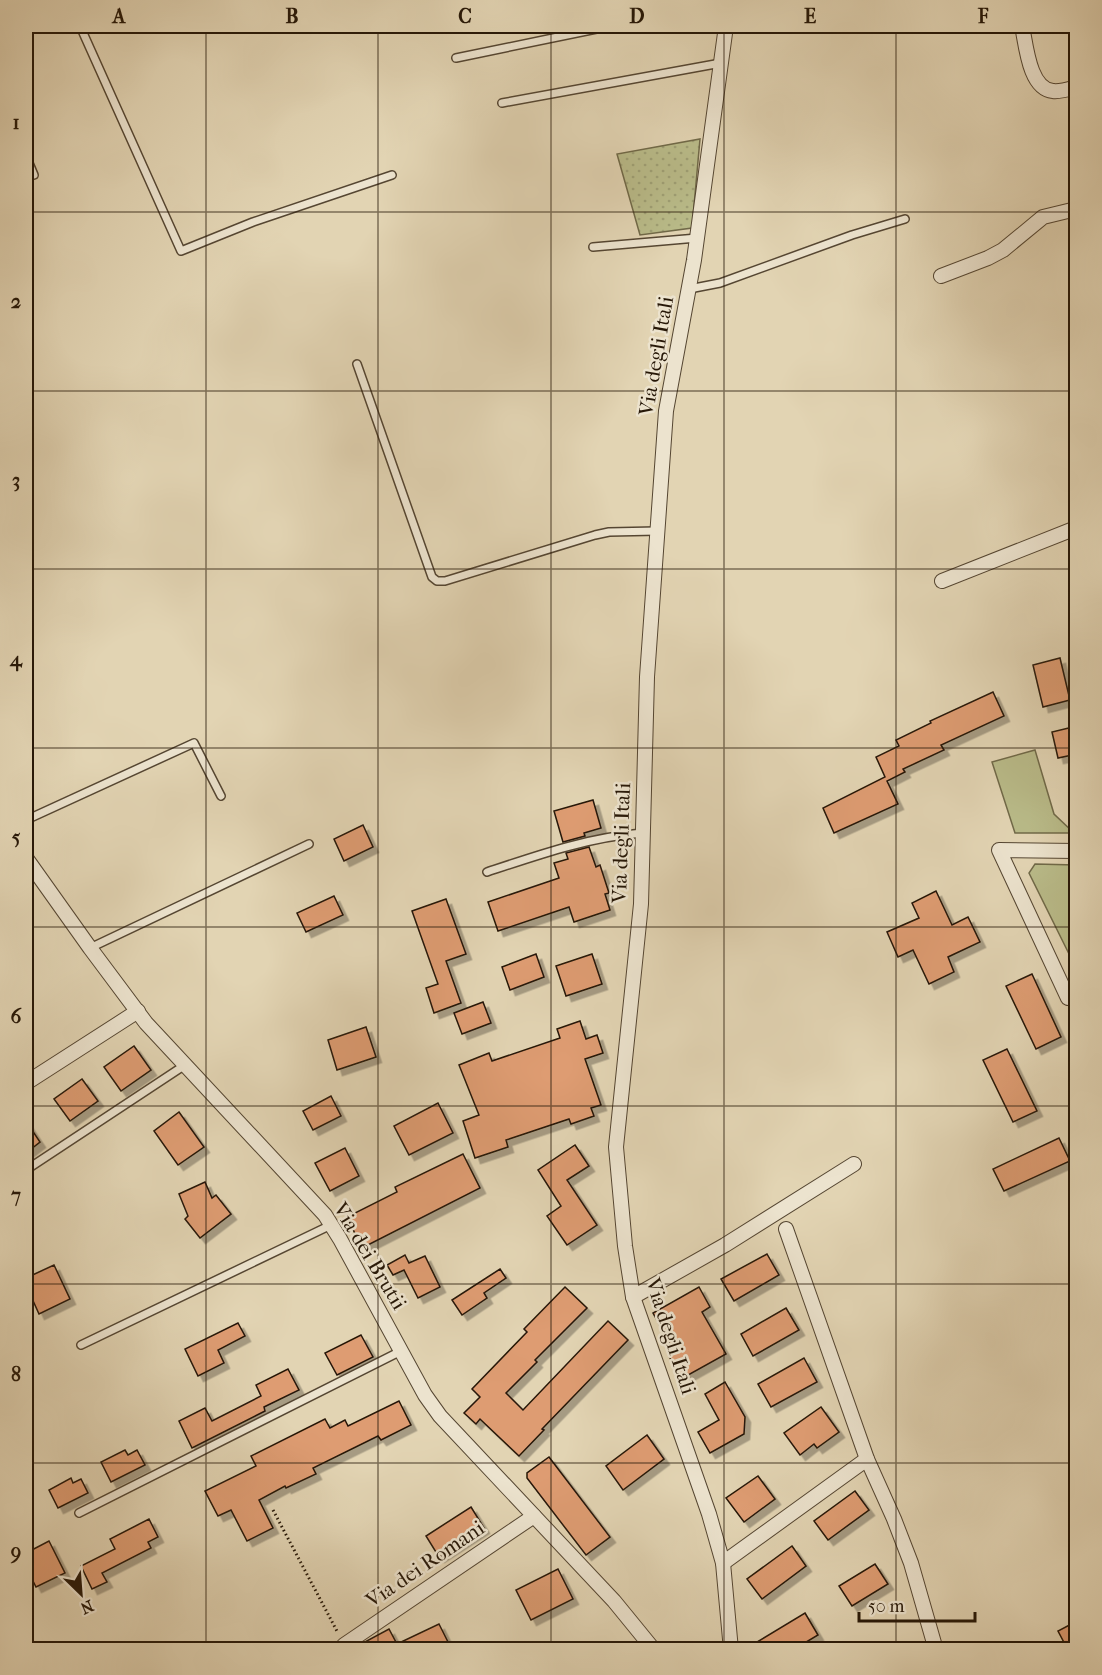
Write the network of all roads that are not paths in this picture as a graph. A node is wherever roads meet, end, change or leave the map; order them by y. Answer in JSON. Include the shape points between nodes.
{"nodes":[{"id":1,"x":80,"y":26,"type":"edge"},
{"id":2,"x":611,"y":26,"type":"edge"},
{"id":3,"x":726,"y":26,"type":"edge"},
{"id":4,"x":1022,"y":26,"type":"edge"},
{"id":5,"x":456,"y":58,"type":"dead end"},
{"id":6,"x":721,"y":63,"type":"junction"},
{"id":7,"x":1077,"y":87,"type":"edge"},
{"id":8,"x":502,"y":103,"type":"dead end"},
{"id":9,"x":26,"y":156,"type":"edge"},
{"id":10,"x":34,"y":175,"type":"dead end"},
{"id":11,"x":392,"y":175,"type":"dead end"},
{"id":12,"x":1077,"y":209,"type":"edge"},
{"id":13,"x":905,"y":219,"type":"dead end"},
{"id":14,"x":697,"y":238,"type":"junction"},
{"id":15,"x":593,"y":247,"type":"dead end"},
{"id":16,"x":941,"y":276,"type":"dead end"},
{"id":17,"x":689,"y":289,"type":"junction"},
{"id":18,"x":357,"y":364,"type":"dead end"},
{"id":19,"x":1077,"y":528,"type":"edge"},
{"id":20,"x":657,"y":531,"type":"junction"},
{"id":21,"x":942,"y":581,"type":"dead end"},
{"id":22,"x":221,"y":796,"type":"dead end"},
{"id":23,"x":26,"y":820,"type":"edge"},
{"id":24,"x":643,"y":833,"type":"junction"},
{"id":25,"x":309,"y":844,"type":"dead end"},
{"id":26,"x":1077,"y":851,"type":"edge"},
{"id":27,"x":26,"y":858,"type":"edge"},
{"id":28,"x":487,"y":872,"type":"dead end"},
{"id":29,"x":90,"y":948,"type":"junction"},
{"id":30,"x":1077,"y":988,"type":"edge"},
{"id":31,"x":138,"y":1011,"type":"junction"},
{"id":32,"x":185,"y":1065,"type":"junction"},
{"id":33,"x":26,"y":1083,"type":"edge"},
{"id":34,"x":854,"y":1164,"type":"dead end"},
{"id":35,"x":26,"y":1170,"type":"edge"},
{"id":36,"x":331,"y":1225,"type":"junction"},
{"id":37,"x":786,"y":1229,"type":"dead end"},
{"id":38,"x":633,"y":1297,"type":"junction"},
{"id":39,"x":81,"y":1346,"type":"dead end"},
{"id":40,"x":401,"y":1351,"type":"junction"},
{"id":41,"x":867,"y":1459,"type":"junction"},
{"id":42,"x":79,"y":1513,"type":"dead end"},
{"id":43,"x":534,"y":1516,"type":"junction"},
{"id":44,"x":723,"y":1563,"type":"junction"},
{"id":45,"x":345,"y":1647,"type":"edge"},
{"id":46,"x":654,"y":1650,"type":"edge"},
{"id":47,"x":731,"y":1650,"type":"edge"},
{"id":48,"x":936,"y":1650,"type":"edge"}],
"edges":[{"from":1,"to":11,"type":"lane","via":[[181,251]]},
{"from":2,"to":5,"type":"lane"},
{"from":3,"to":6,"type":"street","name":"Via degli Itali"},
{"from":4,"to":7,"type":"street","via":[[1034,78],[1041,87],[1051,91]]},
{"from":6,"to":8,"type":"lane"},
{"from":6,"to":14,"type":"street","name":"Via degli Itali"},
{"from":9,"to":10,"type":"lane"},
{"from":12,"to":16,"type":"street","via":[[1043,216],[1003,250]]},
{"from":13,"to":17,"type":"lane","via":[[720,284]]},
{"from":14,"to":15,"type":"lane"},
{"from":14,"to":17,"type":"street","name":"Via degli Itali"},
{"from":17,"to":20,"type":"street","name":"Via degli Itali","via":[[666,411]]},
{"from":18,"to":20,"type":"lane","via":[[432,577],[437,581],[595,535]]},
{"from":19,"to":21,"type":"street"},
{"from":20,"to":24,"type":"street","name":"Via degli Itali","via":[[647,677]]},
{"from":22,"to":23,"type":"lane","via":[[194,743]]},
{"from":24,"to":28,"type":"lane","via":[[550,851]]},
{"from":24,"to":38,"type":"street","name":"Via degli Itali","via":[[641,904],[616,1147]]},
{"from":25,"to":29,"type":"lane"},
{"from":26,"to":30,"type":"street","via":[[999,850],[1068,998]]},
{"from":27,"to":29,"type":"street","name":"Via dei Brutii"},
{"from":29,"to":31,"type":"street","name":"Via dei Brutii"},
{"from":31,"to":32,"type":"street","name":"Via dei Brutii"},
{"from":31,"to":33,"type":"street"},
{"from":32,"to":35,"type":"lane"},
{"from":32,"to":36,"type":"street","name":"Via dei Brutii"},
{"from":34,"to":38,"type":"street"},
{"from":36,"to":39,"type":"lane"},
{"from":36,"to":40,"type":"street","name":"Via dei Brutii"},
{"from":37,"to":41,"type":"street"},
{"from":38,"to":44,"type":"street","name":"Via degli Itali"},
{"from":40,"to":42,"type":"lane"},
{"from":40,"to":43,"type":"street","name":"Via dei Brutii","via":[[440,1416]]},
{"from":41,"to":44,"type":"street"},
{"from":41,"to":48,"type":"street","via":[[911,1563]]},
{"from":43,"to":45,"type":"street","name":"Via dei Romani"},
{"from":43,"to":46,"type":"street","name":"Via dei Brutii","via":[[615,1601]]},
{"from":44,"to":47,"type":"street","name":"Via degli Itali"}]}
